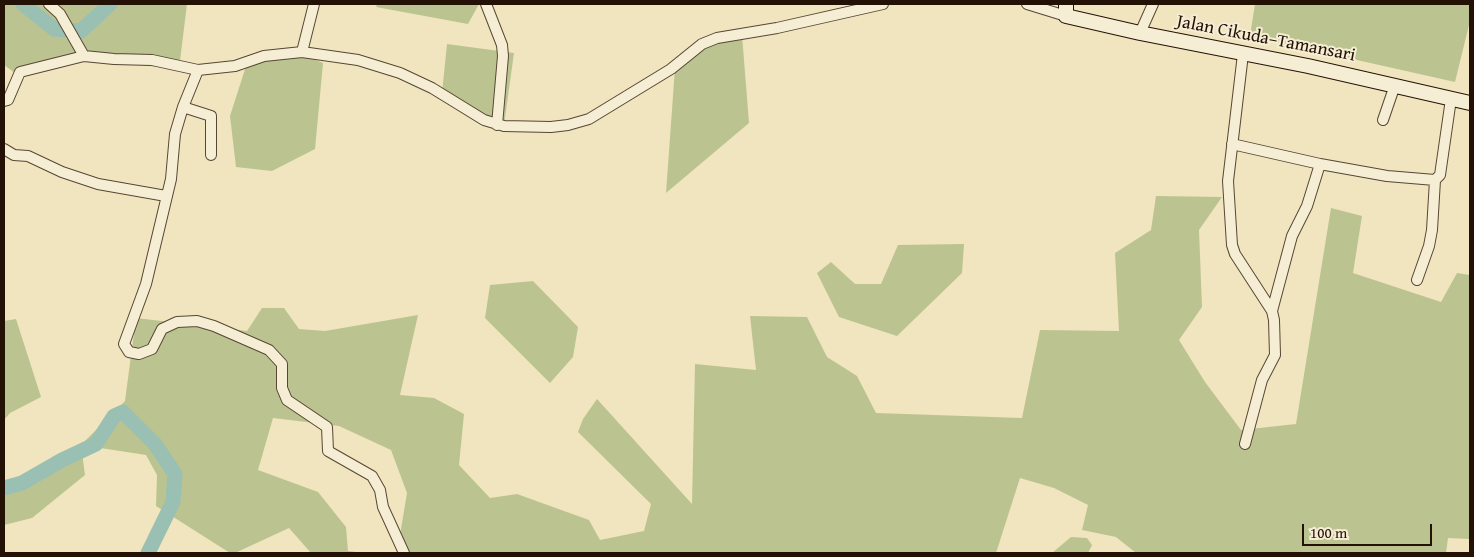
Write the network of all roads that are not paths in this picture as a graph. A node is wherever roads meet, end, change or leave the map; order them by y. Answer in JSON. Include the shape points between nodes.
{"nodes":[{"id":1,"x":49,"y":4,"type":"edge"},
{"id":2,"x":314,"y":4,"type":"edge"},
{"id":3,"x":486,"y":4,"type":"edge"},
{"id":4,"x":883,"y":4,"type":"edge"},
{"id":5,"x":1027,"y":4,"type":"edge"},
{"id":6,"x":1153,"y":4,"type":"edge"},
{"id":7,"x":1066,"y":10,"type":"edge"},
{"id":8,"x":1140,"y":33,"type":"junction"},
{"id":9,"x":302,"y":52,"type":"junction"},
{"id":10,"x":1243,"y":54,"type":"junction"},
{"id":11,"x":84,"y":56,"type":"junction"},
{"id":12,"x":198,"y":70,"type":"junction"},
{"id":13,"x":1395,"y":85,"type":"junction"},
{"id":14,"x":1451,"y":99,"type":"junction"},
{"id":15,"x":4,"y":101,"type":"edge"},
{"id":16,"x":1470,"y":103,"type":"edge"},
{"id":17,"x":183,"y":107,"type":"junction"},
{"id":18,"x":1383,"y":120,"type":"dead end"},
{"id":19,"x":497,"y":124,"type":"junction"},
{"id":20,"x":1232,"y":144,"type":"junction"},
{"id":21,"x":4,"y":149,"type":"edge"},
{"id":22,"x":211,"y":155,"type":"dead end"},
{"id":23,"x":1320,"y":164,"type":"junction"},
{"id":24,"x":1435,"y":180,"type":"junction"},
{"id":25,"x":166,"y":196,"type":"junction"},
{"id":26,"x":1417,"y":280,"type":"dead end"},
{"id":27,"x":1272,"y":311,"type":"junction"},
{"id":28,"x":1245,"y":444,"type":"dead end"},
{"id":29,"x":404,"y":553,"type":"edge"}],
"edges":[{"from":1,"to":11,"type":"street","via":[[60,14]]},
{"from":2,"to":9,"type":"street"},
{"from":3,"to":19,"type":"street","via":[[502,45]]},
{"from":4,"to":19,"type":"street","via":[[717,38],[702,44],[670,69],[589,120],[551,127]]},
{"from":5,"to":7,"type":"street"},
{"from":6,"to":8,"type":"street"},
{"from":7,"to":8,"type":"street","name":"Jalan Cikuda–Tamansari"},
{"from":8,"to":10,"type":"street","name":"Jalan Cikuda–Tamansari"},
{"from":9,"to":12,"type":"street","via":[[264,56],[226,67]]},
{"from":9,"to":19,"type":"street","via":[[358,60],[400,72],[472,114]]},
{"from":10,"to":13,"type":"street","name":"Jalan Cikuda–Tamansari"},
{"from":10,"to":20,"type":"street"},
{"from":11,"to":12,"type":"street","via":[[152,60]]},
{"from":11,"to":15,"type":"street","via":[[20,72],[8,100]]},
{"from":12,"to":17,"type":"street"},
{"from":13,"to":14,"type":"street","name":"Jalan Cikuda–Tamansari"},
{"from":13,"to":18,"type":"street"},
{"from":14,"to":16,"type":"street","name":"Jalan Cikuda–Tamansari"},
{"from":14,"to":24,"type":"street","via":[[1440,176]]},
{"from":17,"to":22,"type":"street","via":[[211,116]]},
{"from":17,"to":25,"type":"street","via":[[175,134]]},
{"from":20,"to":23,"type":"street"},
{"from":20,"to":27,"type":"street","via":[[1228,181],[1232,245]]},
{"from":21,"to":25,"type":"street","via":[[98,184]]},
{"from":23,"to":24,"type":"street","via":[[1387,176]]},
{"from":23,"to":27,"type":"street","via":[[1307,206],[1292,236]]},
{"from":24,"to":26,"type":"street","via":[[1432,230]]},
{"from":25,"to":29,"type":"street","via":[[146,284],[124,344],[129,352],[139,354],[152,349],[162,329],[177,322],[197,321],[269,350],[282,364],[282,388],[288,400],[327,427],[328,451],[372,476]]},
{"from":27,"to":28,"type":"street","via":[[1276,355],[1262,380]]}]}
